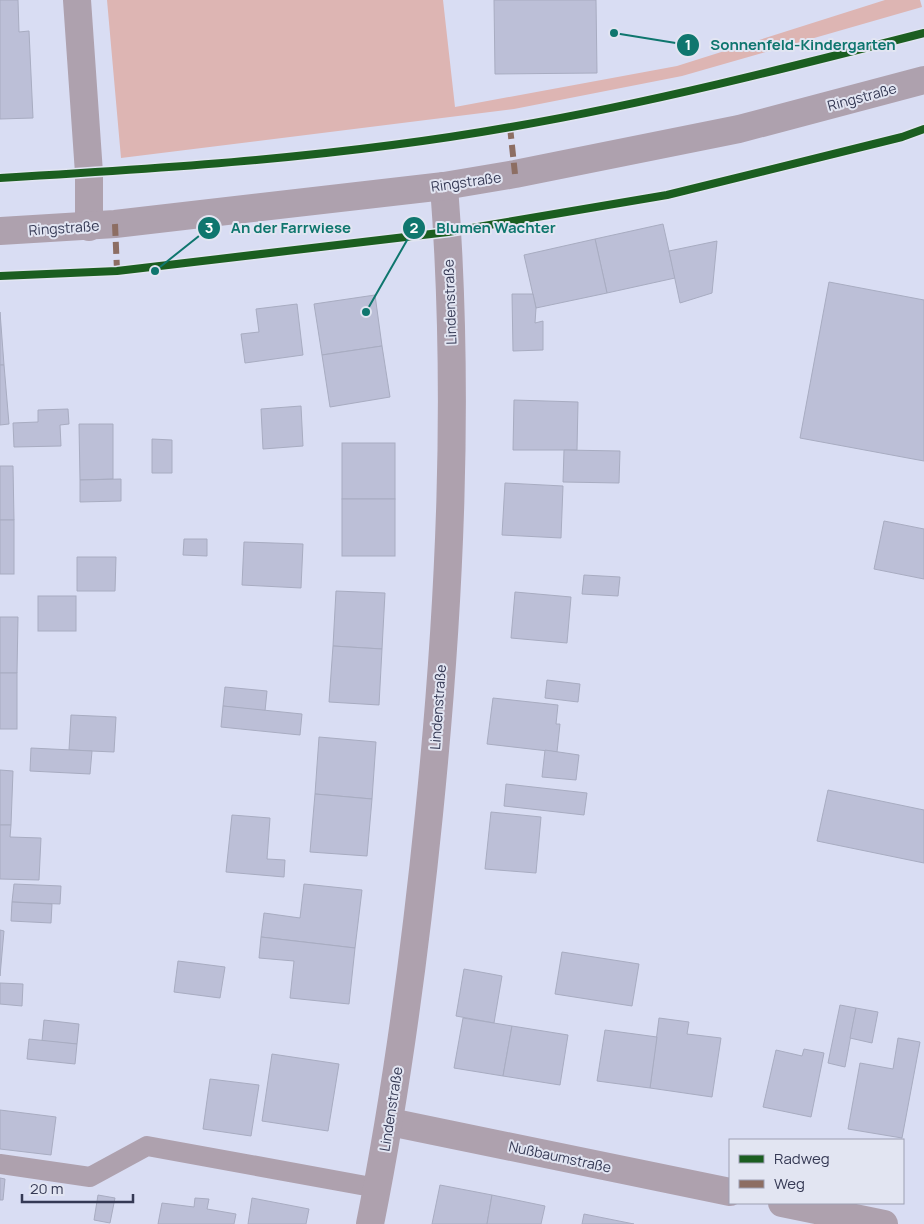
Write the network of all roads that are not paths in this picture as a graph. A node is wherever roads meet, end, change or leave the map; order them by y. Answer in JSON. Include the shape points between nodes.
{"nodes":[{"id":1,"x":77,"y":0,"type":"edge"},
{"id":2,"x":924,"y":80,"type":"edge"},
{"id":3,"x":444,"y":186,"type":"junction"},
{"id":4,"x":89,"y":227,"type":"junction"},
{"id":5,"x":0,"y":232,"type":"edge"},
{"id":6,"x":390,"y":1122,"type":"junction"},
{"id":7,"x":0,"y":1164,"type":"edge"},
{"id":8,"x":377,"y":1188,"type":"junction"},
{"id":9,"x":729,"y":1192,"type":"edge"},
{"id":10,"x":787,"y":1204,"type":"edge"},
{"id":11,"x":370,"y":1224,"type":"edge"},
{"id":12,"x":884,"y":1224,"type":"edge"}],
"edges":[{"from":1,"to":4,"type":"street","via":[[89,173]]},
{"from":2,"to":3,"type":"street","name":"Ringstraße","via":[[739,129]]},
{"from":3,"to":4,"type":"street","name":"Ringstraße"},
{"from":3,"to":6,"type":"street","name":"Lindenstraße","via":[[450,259],[452,382],[450,508],[439,716],[419,906]]},
{"from":4,"to":5,"type":"street","name":"Ringstraße"},
{"from":6,"to":8,"type":"street","name":"Lindenstraße"},
{"from":6,"to":9,"type":"street","name":"Nußbaumstraße"},
{"from":7,"to":8,"type":"lane","via":[[90,1177],[147,1146]]},
{"from":8,"to":11,"type":"street","name":"Lindenstraße"},
{"from":10,"to":12,"type":"street"}]}
